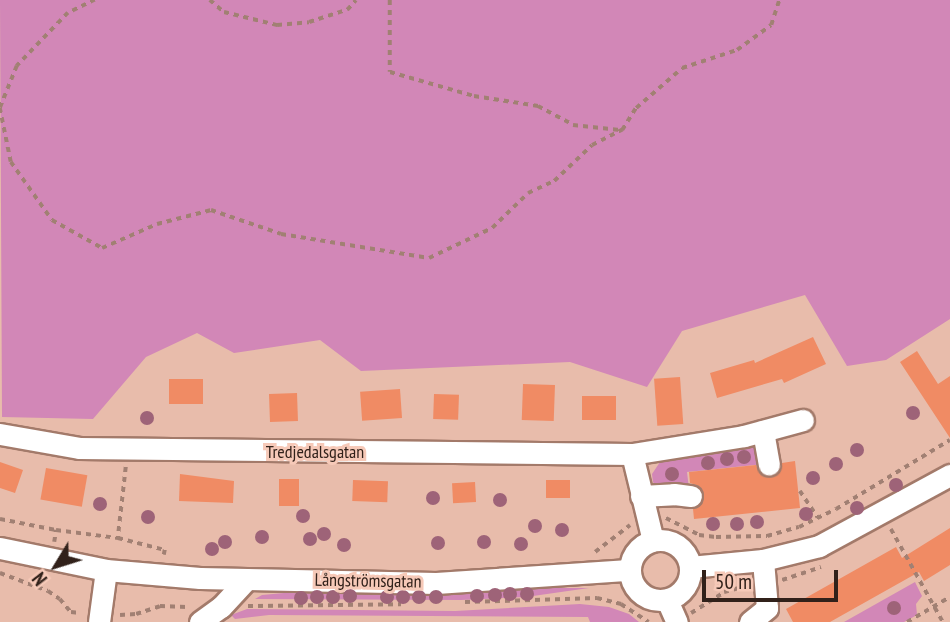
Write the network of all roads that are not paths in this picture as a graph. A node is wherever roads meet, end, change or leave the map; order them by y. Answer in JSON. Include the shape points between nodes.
{"nodes":[{"id":1,"x":803,"y":420,"type":"dead end"},
{"id":2,"x":763,"y":430,"type":"junction"},
{"id":3,"x":0,"y":434,"type":"edge"},
{"id":4,"x":632,"y":454,"type":"junction"},
{"id":5,"x":769,"y":464,"type":"dead end"},
{"id":6,"x":950,"y":475,"type":"edge"},
{"id":7,"x":641,"y":496,"type":"junction"},
{"id":8,"x":691,"y":496,"type":"dead end"},
{"id":9,"x":653,"y":541,"type":"junction"},
{"id":10,"x":0,"y":548,"type":"edge"},
{"id":11,"x":763,"y":560,"type":"junction"},
{"id":12,"x":690,"y":567,"type":"junction"},
{"id":13,"x":106,"y":570,"type":"junction"},
{"id":14,"x":629,"y":570,"type":"junction"},
{"id":15,"x":247,"y":579,"type":"junction"},
{"id":16,"x":667,"y":600,"type":"junction"},
{"id":17,"x":100,"y":618,"type":"edge"},
{"id":18,"x":200,"y":622,"type":"edge"},
{"id":19,"x":677,"y":622,"type":"edge"},
{"id":20,"x":750,"y":622,"type":"edge"}],
"edges":[{"from":1,"to":2,"type":"street","name":"Tredjedalsgatan"},
{"from":2,"to":4,"type":"street","name":"Tredjedalsgatan"},
{"from":2,"to":5,"type":"street"},
{"from":3,"to":4,"type":"street","name":"Tredjedalsgatan","via":[[79,448]]},
{"from":4,"to":7,"type":"street"},
{"from":6,"to":11,"type":"street","via":[[819,547]]},
{"from":7,"to":8,"type":"street"},
{"from":7,"to":9,"type":"street"},
{"from":9,"to":12,"type":"street","via":[[677,546]]},
{"from":9,"to":14,"type":"street","via":[[634,555]]},
{"from":10,"to":13,"type":"street","name":"Långströmsgatan"},
{"from":11,"to":12,"type":"street"},
{"from":11,"to":20,"type":"street","via":[[767,608]]},
{"from":12,"to":16,"type":"street","via":[[682,591]]},
{"from":13,"to":15,"type":"street","name":"Långströmsgatan"},
{"from":13,"to":17,"type":"street"},
{"from":14,"to":15,"type":"street","name":"Långströmsgatan","via":[[436,583]]},
{"from":14,"to":16,"type":"street","via":[[641,594]]},
{"from":15,"to":18,"type":"street"},
{"from":16,"to":19,"type":"street"}]}
